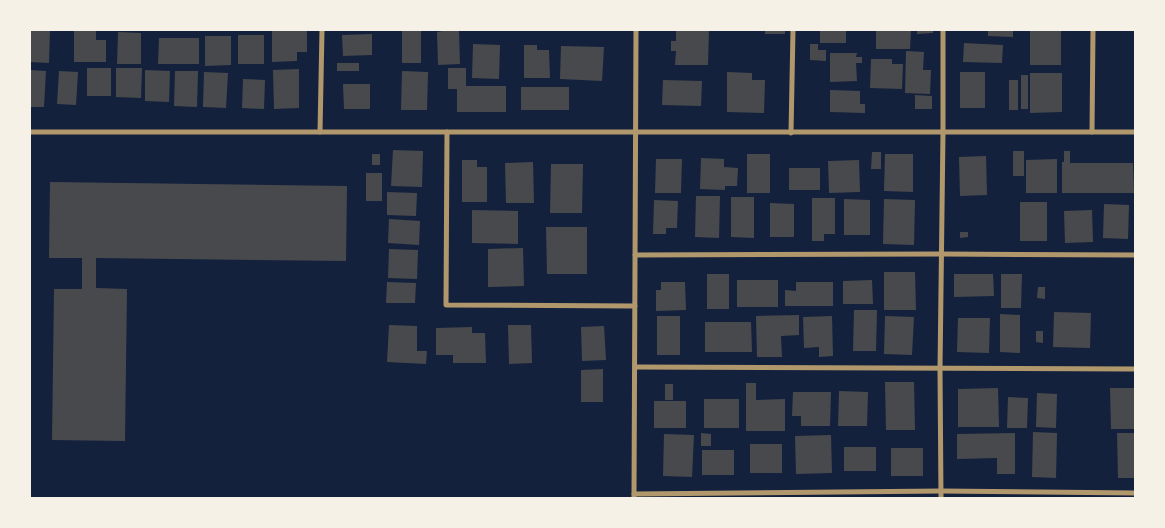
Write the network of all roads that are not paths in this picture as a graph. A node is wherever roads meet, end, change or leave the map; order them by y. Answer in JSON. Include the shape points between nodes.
{"nodes":[{"id":1,"x":322,"y":30,"type":"edge"},
{"id":2,"x":636,"y":30,"type":"edge"},
{"id":3,"x":793,"y":30,"type":"edge"},
{"id":4,"x":943,"y":30,"type":"edge"},
{"id":5,"x":1093,"y":30,"type":"edge"},
{"id":6,"x":30,"y":132,"type":"edge"},
{"id":7,"x":320,"y":132,"type":"junction"},
{"id":8,"x":447,"y":132,"type":"junction"},
{"id":9,"x":635,"y":132,"type":"junction"},
{"id":10,"x":943,"y":132,"type":"junction"},
{"id":11,"x":1092,"y":132,"type":"junction"},
{"id":12,"x":1135,"y":132,"type":"edge"},
{"id":13,"x":791,"y":133,"type":"junction"},
{"id":14,"x":942,"y":254,"type":"junction"},
{"id":15,"x":635,"y":255,"type":"junction"},
{"id":16,"x":1135,"y":255,"type":"edge"},
{"id":17,"x":635,"y":306,"type":"junction"},
{"id":18,"x":635,"y":367,"type":"junction"},
{"id":19,"x":940,"y":369,"type":"junction"},
{"id":20,"x":1135,"y":369,"type":"edge"},
{"id":21,"x":941,"y":492,"type":"junction"},
{"id":22,"x":1135,"y":493,"type":"edge"},
{"id":23,"x":634,"y":496,"type":"edge"},
{"id":24,"x":941,"y":498,"type":"edge"}],
"edges":[{"from":1,"to":7,"type":"street"},
{"from":2,"to":9,"type":"street"},
{"from":3,"to":13,"type":"street"},
{"from":4,"to":10,"type":"street"},
{"from":5,"to":11,"type":"street"},
{"from":6,"to":7,"type":"street"},
{"from":7,"to":8,"type":"street"},
{"from":8,"to":9,"type":"street"},
{"from":8,"to":17,"type":"street","via":[[446,305]]},
{"from":9,"to":13,"type":"street"},
{"from":9,"to":15,"type":"street"},
{"from":10,"to":11,"type":"street"},
{"from":10,"to":13,"type":"street"},
{"from":10,"to":14,"type":"street"},
{"from":11,"to":12,"type":"street"},
{"from":14,"to":15,"type":"street"},
{"from":14,"to":16,"type":"street"},
{"from":14,"to":19,"type":"street"},
{"from":15,"to":17,"type":"street"},
{"from":17,"to":18,"type":"street"},
{"from":18,"to":19,"type":"street"},
{"from":18,"to":23,"type":"street"},
{"from":19,"to":20,"type":"street"},
{"from":19,"to":21,"type":"street"},
{"from":21,"to":22,"type":"street"},
{"from":21,"to":23,"type":"street"},
{"from":21,"to":24,"type":"street"}]}
